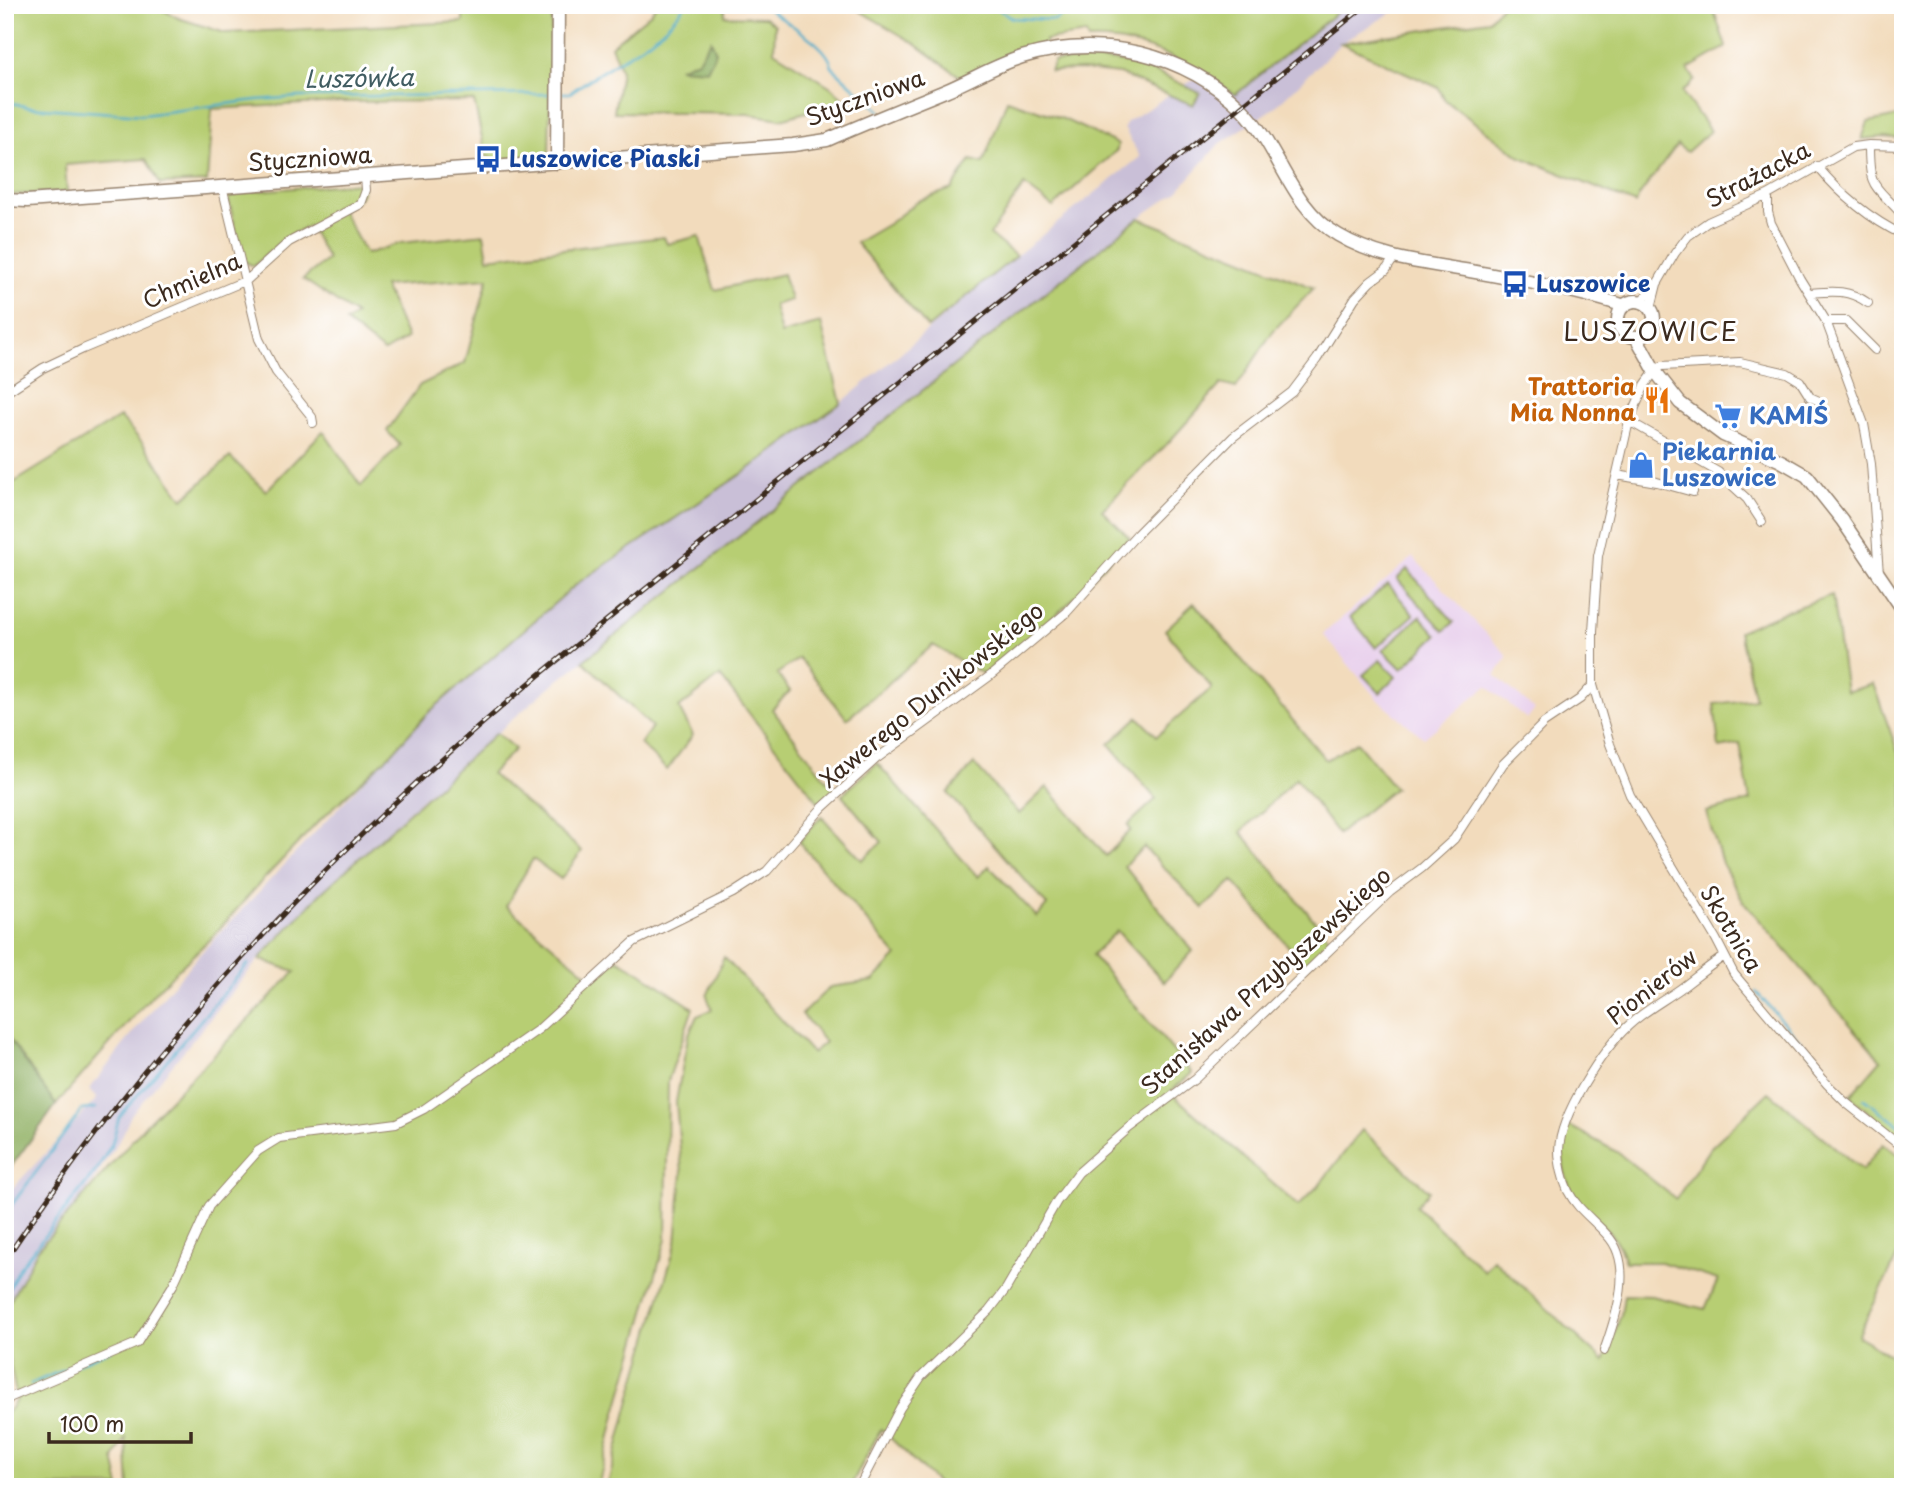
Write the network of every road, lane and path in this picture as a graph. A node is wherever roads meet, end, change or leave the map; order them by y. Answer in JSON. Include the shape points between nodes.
{"nodes":[{"id":1,"x":558,"y":5,"type":"edge"},
{"id":2,"x":1869,"y":145,"type":"junction"},
{"id":3,"x":1903,"y":145,"type":"edge"},
{"id":4,"x":557,"y":163,"type":"junction"},
{"id":5,"x":1817,"y":166,"type":"junction"},
{"id":6,"x":365,"y":176,"type":"junction"},
{"id":7,"x":222,"y":186,"type":"junction"},
{"id":8,"x":1768,"y":194,"type":"junction"},
{"id":9,"x":5,"y":200,"type":"edge"},
{"id":10,"x":1903,"y":216,"type":"edge"},
{"id":11,"x":1903,"y":235,"type":"edge"},
{"id":12,"x":1394,"y":258,"type":"junction"},
{"id":13,"x":247,"y":280,"type":"junction"},
{"id":14,"x":1810,"y":293,"type":"junction"},
{"id":15,"x":1868,"y":303,"type":"dead end"},
{"id":16,"x":1645,"y":305,"type":"junction"},
{"id":17,"x":1622,"y":311,"type":"junction"},
{"id":18,"x":1825,"y":321,"type":"junction"},
{"id":19,"x":1642,"y":335,"type":"junction"},
{"id":20,"x":1875,"y":350,"type":"dead end"},
{"id":21,"x":1652,"y":365,"type":"junction"},
{"id":22,"x":5,"y":393,"type":"edge"},
{"id":23,"x":1819,"y":401,"type":"dead end"},
{"id":24,"x":1629,"y":421,"type":"junction"},
{"id":25,"x":313,"y":423,"type":"dead end"},
{"id":26,"x":1617,"y":475,"type":"junction"},
{"id":27,"x":1693,"y":492,"type":"dead end"},
{"id":28,"x":1762,"y":522,"type":"dead end"},
{"id":29,"x":1879,"y":574,"type":"junction"},
{"id":30,"x":1903,"y":610,"type":"edge"},
{"id":31,"x":1593,"y":685,"type":"junction"},
{"id":32,"x":1723,"y":957,"type":"junction"},
{"id":33,"x":1903,"y":1148,"type":"edge"},
{"id":34,"x":1604,"y":1351,"type":"dead end"},
{"id":35,"x":5,"y":1405,"type":"edge"},
{"id":36,"x":859,"y":1487,"type":"edge"}],
"edges":[{"from":1,"to":4,"type":"street"},
{"from":2,"to":3,"type":"street","name":"Strażacka"},
{"from":2,"to":5,"type":"street","name":"Strażacka"},
{"from":2,"to":10,"type":"street","via":[[1869,173],[1876,189]]},
{"from":4,"to":6,"type":"street","name":"Styczniowa"},
{"from":4,"to":12,"type":"street","name":"Styczniowa","via":[[828,140],[1020,58],[1058,49],[1103,47],[1157,57],[1201,77],[1251,119],[1316,219],[1349,241]]},
{"from":5,"to":8,"type":"street","name":"Strażacka"},
{"from":5,"to":11,"type":"street","via":[[1857,208]]},
{"from":6,"to":7,"type":"street","name":"Styczniowa"},
{"from":6,"to":13,"type":"street","name":"Chmielna","via":[[361,204],[289,243]]},
{"from":7,"to":9,"type":"street","name":"Styczniowa"},
{"from":7,"to":13,"type":"street"},
{"from":8,"to":14,"type":"street","via":[[1771,223]]},
{"from":8,"to":16,"type":"street","name":"Strażacka","via":[[1688,236]]},
{"from":12,"to":17,"type":"street","name":"Styczniowa","via":[[1556,287]]},
{"from":12,"to":35,"type":"street","name":"Xawerego Dunikowskiego","via":[[1356,298],[1292,392],[1233,437],[1067,612],[990,676],[877,759],[822,808],[767,871],[634,942],[539,1029],[424,1109],[396,1123],[279,1138],[258,1150],[209,1206],[173,1285],[137,1343],[9,1398]]},
{"from":13,"to":22,"type":"street","name":"Chmielna","via":[[83,349]]},
{"from":13,"to":25,"type":"street","via":[[268,360]]},
{"from":14,"to":15,"type":"street","via":[[1838,290]]},
{"from":14,"to":18,"type":"street"},
{"from":16,"to":17,"type":"street","via":[[1629,303]]},
{"from":16,"to":19,"type":"street","via":[[1654,316],[1653,325]]},
{"from":17,"to":19,"type":"street","via":[[1623,330]]},
{"from":18,"to":20,"type":"street","via":[[1846,321]]},
{"from":18,"to":29,"type":"street","via":[[1864,424]]},
{"from":19,"to":21,"type":"street"},
{"from":21,"to":23,"type":"street","via":[[1740,362],[1793,376]]},
{"from":21,"to":24,"type":"street","name":"Skotnica"},
{"from":21,"to":29,"type":"street","via":[[1681,403],[1723,435],[1807,476]]},
{"from":24,"to":26,"type":"street","name":"Skotnica"},
{"from":24,"to":28,"type":"street","via":[[1717,472],[1747,499]]},
{"from":26,"to":27,"type":"street"},
{"from":26,"to":31,"type":"street","name":"Skotnica","via":[[1598,556]]},
{"from":29,"to":30,"type":"street"},
{"from":31,"to":32,"type":"street","name":"Skotnica","via":[[1629,796]]},
{"from":31,"to":36,"type":"street","name":"Stanisława Przybyszewskiego","via":[[1544,723],[1503,764],[1454,839],[1390,892],[1195,1079],[1078,1172],[1006,1289],[907,1397]]},
{"from":32,"to":33,"type":"street","name":"Skotnica","via":[[1745,990],[1826,1084]]},
{"from":32,"to":34,"type":"street","name":"Pionierów","via":[[1613,1041],[1565,1124],[1559,1148],[1564,1181],[1578,1206],[1617,1247],[1621,1262],[1617,1315]]}]}
